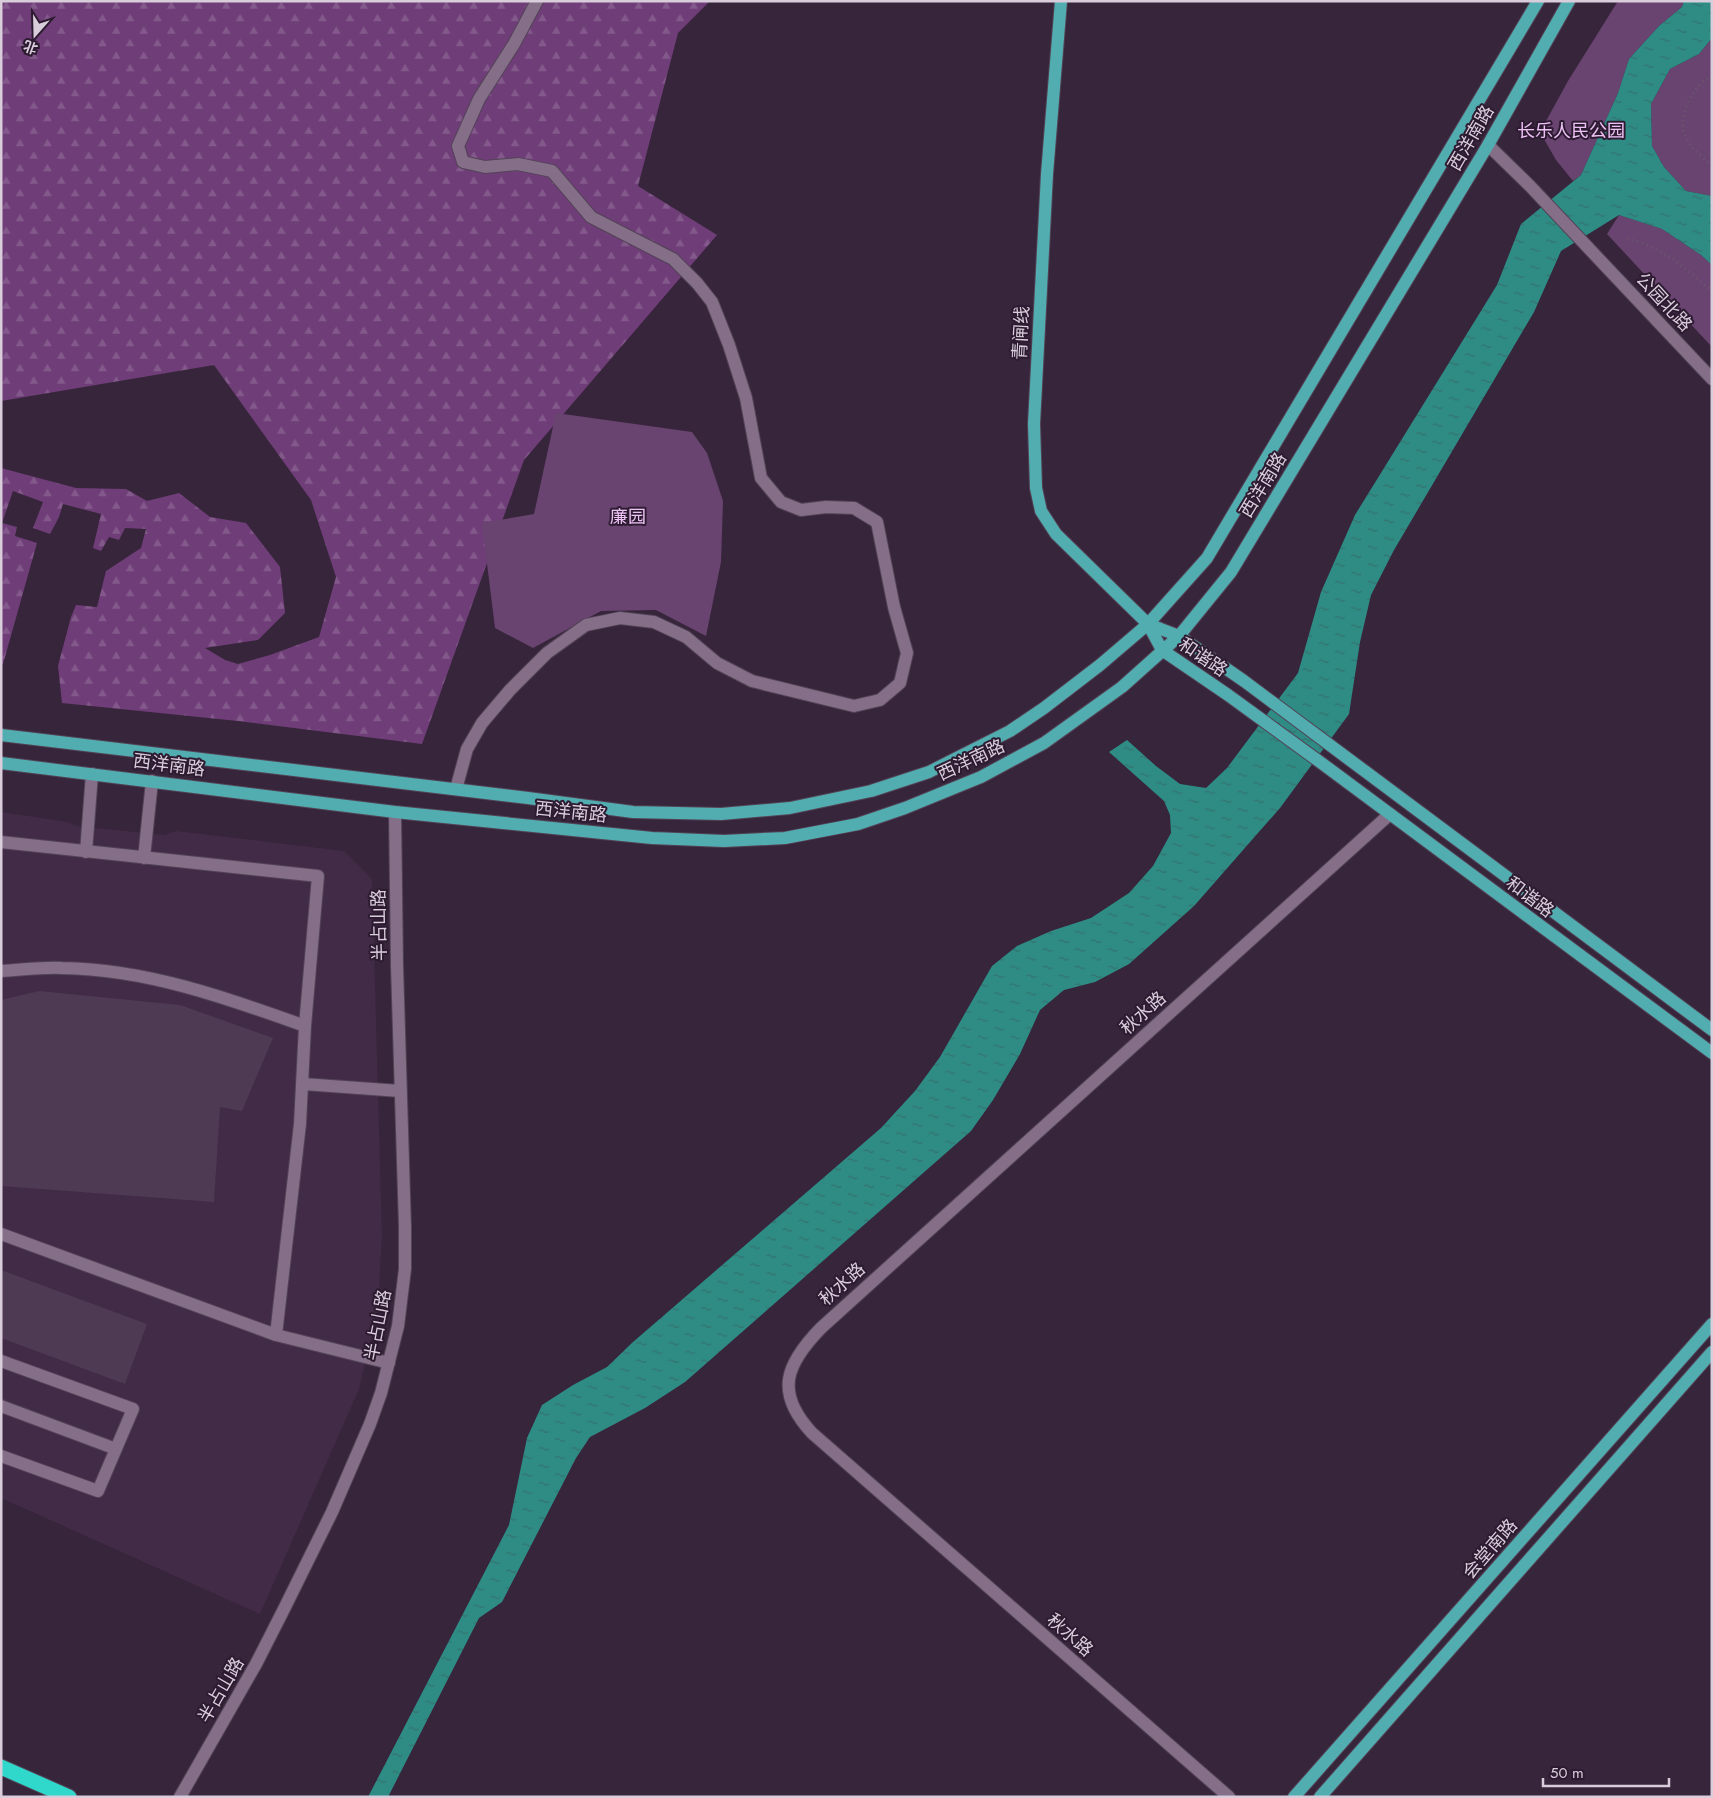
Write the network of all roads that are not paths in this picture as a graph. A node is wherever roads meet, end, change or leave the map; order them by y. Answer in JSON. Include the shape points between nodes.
{"nodes":[{"id":1,"x":538,"y":1,"type":"edge"},
{"id":2,"x":1061,"y":1,"type":"edge"},
{"id":3,"x":1538,"y":1,"type":"edge"},
{"id":4,"x":1569,"y":1,"type":"edge"},
{"id":5,"x":1488,"y":145,"type":"junction"},
{"id":6,"x":1712,"y":379,"type":"edge"},
{"id":7,"x":1148,"y":624,"type":"junction"},
{"id":8,"x":1179,"y":636,"type":"junction"},
{"id":9,"x":1162,"y":650,"type":"junction"},
{"id":10,"x":1,"y":735,"type":"edge"},
{"id":11,"x":1,"y":763,"type":"edge"},
{"id":12,"x":92,"y":774,"type":"junction"},
{"id":13,"x":152,"y":781,"type":"junction"},
{"id":14,"x":456,"y":789,"type":"junction"},
{"id":15,"x":395,"y":812,"type":"junction"},
{"id":16,"x":1390,"y":814,"type":"junction"},
{"id":17,"x":1,"y":842,"type":"edge"},
{"id":18,"x":86,"y":852,"type":"junction"},
{"id":19,"x":144,"y":858,"type":"junction"},
{"id":20,"x":1,"y":971,"type":"edge"},
{"id":21,"x":305,"y":1026,"type":"junction"},
{"id":22,"x":1712,"y":1030,"type":"edge"},
{"id":23,"x":1712,"y":1053,"type":"edge"},
{"id":24,"x":303,"y":1084,"type":"junction"},
{"id":25,"x":400,"y":1091,"type":"junction"},
{"id":26,"x":1,"y":1234,"type":"edge"},
{"id":27,"x":1712,"y":1324,"type":"edge"},
{"id":28,"x":276,"y":1335,"type":"junction"},
{"id":29,"x":1712,"y":1352,"type":"edge"},
{"id":30,"x":1,"y":1361,"type":"edge"},
{"id":31,"x":389,"y":1363,"type":"junction"},
{"id":32,"x":1,"y":1406,"type":"edge"},
{"id":33,"x":116,"y":1449,"type":"junction"},
{"id":34,"x":1,"y":1456,"type":"edge"},
{"id":35,"x":1,"y":1766,"type":"edge"},
{"id":36,"x":69,"y":1797,"type":"edge"},
{"id":37,"x":180,"y":1797,"type":"edge"},
{"id":38,"x":1229,"y":1797,"type":"edge"},
{"id":39,"x":1294,"y":1797,"type":"edge"},
{"id":40,"x":1320,"y":1797,"type":"edge"}],
"edges":[{"from":1,"to":14,"type":"street","via":[[479,99],[458,146],[463,162],[485,167],[518,164],[552,170],[592,217],[673,259],[697,283],[712,302],[738,372],[761,478],[781,502],[801,510],[854,508],[876,522],[906,653],[900,684],[880,700],[854,706],[752,681],[718,662],[686,637],[654,622],[620,618],[586,625],[547,653],[482,723],[467,749]]},
{"from":2,"to":7,"type":"main road","name":"青闸线","via":[[1046,193],[1034,424],[1036,488],[1041,511],[1056,534]]},
{"from":3,"to":7,"type":"main road","name":"西洋南路","via":[[1207,558]]},
{"from":4,"to":5,"type":"main road","name":"西洋南路"},
{"from":5,"to":6,"type":"street","name":"公园北路"},
{"from":5,"to":8,"type":"main road","name":"西洋南路","via":[[1230,572]]},
{"from":7,"to":8,"type":"main road","name":"和谐路"},
{"from":7,"to":9,"type":"main road","name":"和谐路"},
{"from":7,"to":14,"type":"main road","name":"西洋南路","via":[[1100,665],[1010,731],[929,772],[871,790],[790,808],[721,814],[633,812]]},
{"from":8,"to":9,"type":"main road","name":"西洋南路"},
{"from":8,"to":22,"type":"main road","name":"和谐路"},
{"from":9,"to":15,"type":"main road","name":"西洋南路","via":[[1122,686],[1044,743],[981,777],[858,824],[785,838],[724,841],[652,838]]},
{"from":9,"to":16,"type":"main road","name":"和谐路"},
{"from":10,"to":14,"type":"main road","name":"西洋南路"},
{"from":11,"to":12,"type":"main road","name":"西洋南路"},
{"from":12,"to":13,"type":"main road","name":"西洋南路"},
{"from":12,"to":18,"type":"street"},
{"from":13,"to":15,"type":"main road","name":"西洋南路"},
{"from":13,"to":19,"type":"street"},
{"from":15,"to":25,"type":"street","name":"半占山路"},
{"from":16,"to":23,"type":"main road","name":"和谐路"},
{"from":16,"to":38,"type":"street","name":"秋水路","via":[[828,1322],[798,1354],[788,1378],[794,1410],[812,1433]]},
{"from":17,"to":18,"type":"street"},
{"from":18,"to":19,"type":"street"},
{"from":19,"to":21,"type":"street","via":[[318,876]]},
{"from":20,"to":21,"type":"street","via":[[62,968],[136,975],[204,991]]},
{"from":21,"to":24,"type":"street"},
{"from":24,"to":25,"type":"street"},
{"from":24,"to":28,"type":"street"},
{"from":25,"to":31,"type":"street","name":"半占山路","via":[[405,1269],[398,1326]]},
{"from":26,"to":28,"type":"street"},
{"from":27,"to":39,"type":"main road","name":"会堂南路"},
{"from":28,"to":31,"type":"street"},
{"from":29,"to":40,"type":"main road","name":"会堂南路"},
{"from":30,"to":33,"type":"street","via":[[133,1409]]},
{"from":31,"to":37,"type":"street","name":"半占山路","via":[[370,1424],[332,1512],[256,1664]]},
{"from":32,"to":33,"type":"street"},
{"from":33,"to":34,"type":"street","via":[[98,1491]]},
{"from":35,"to":36,"type":"highway"}]}
